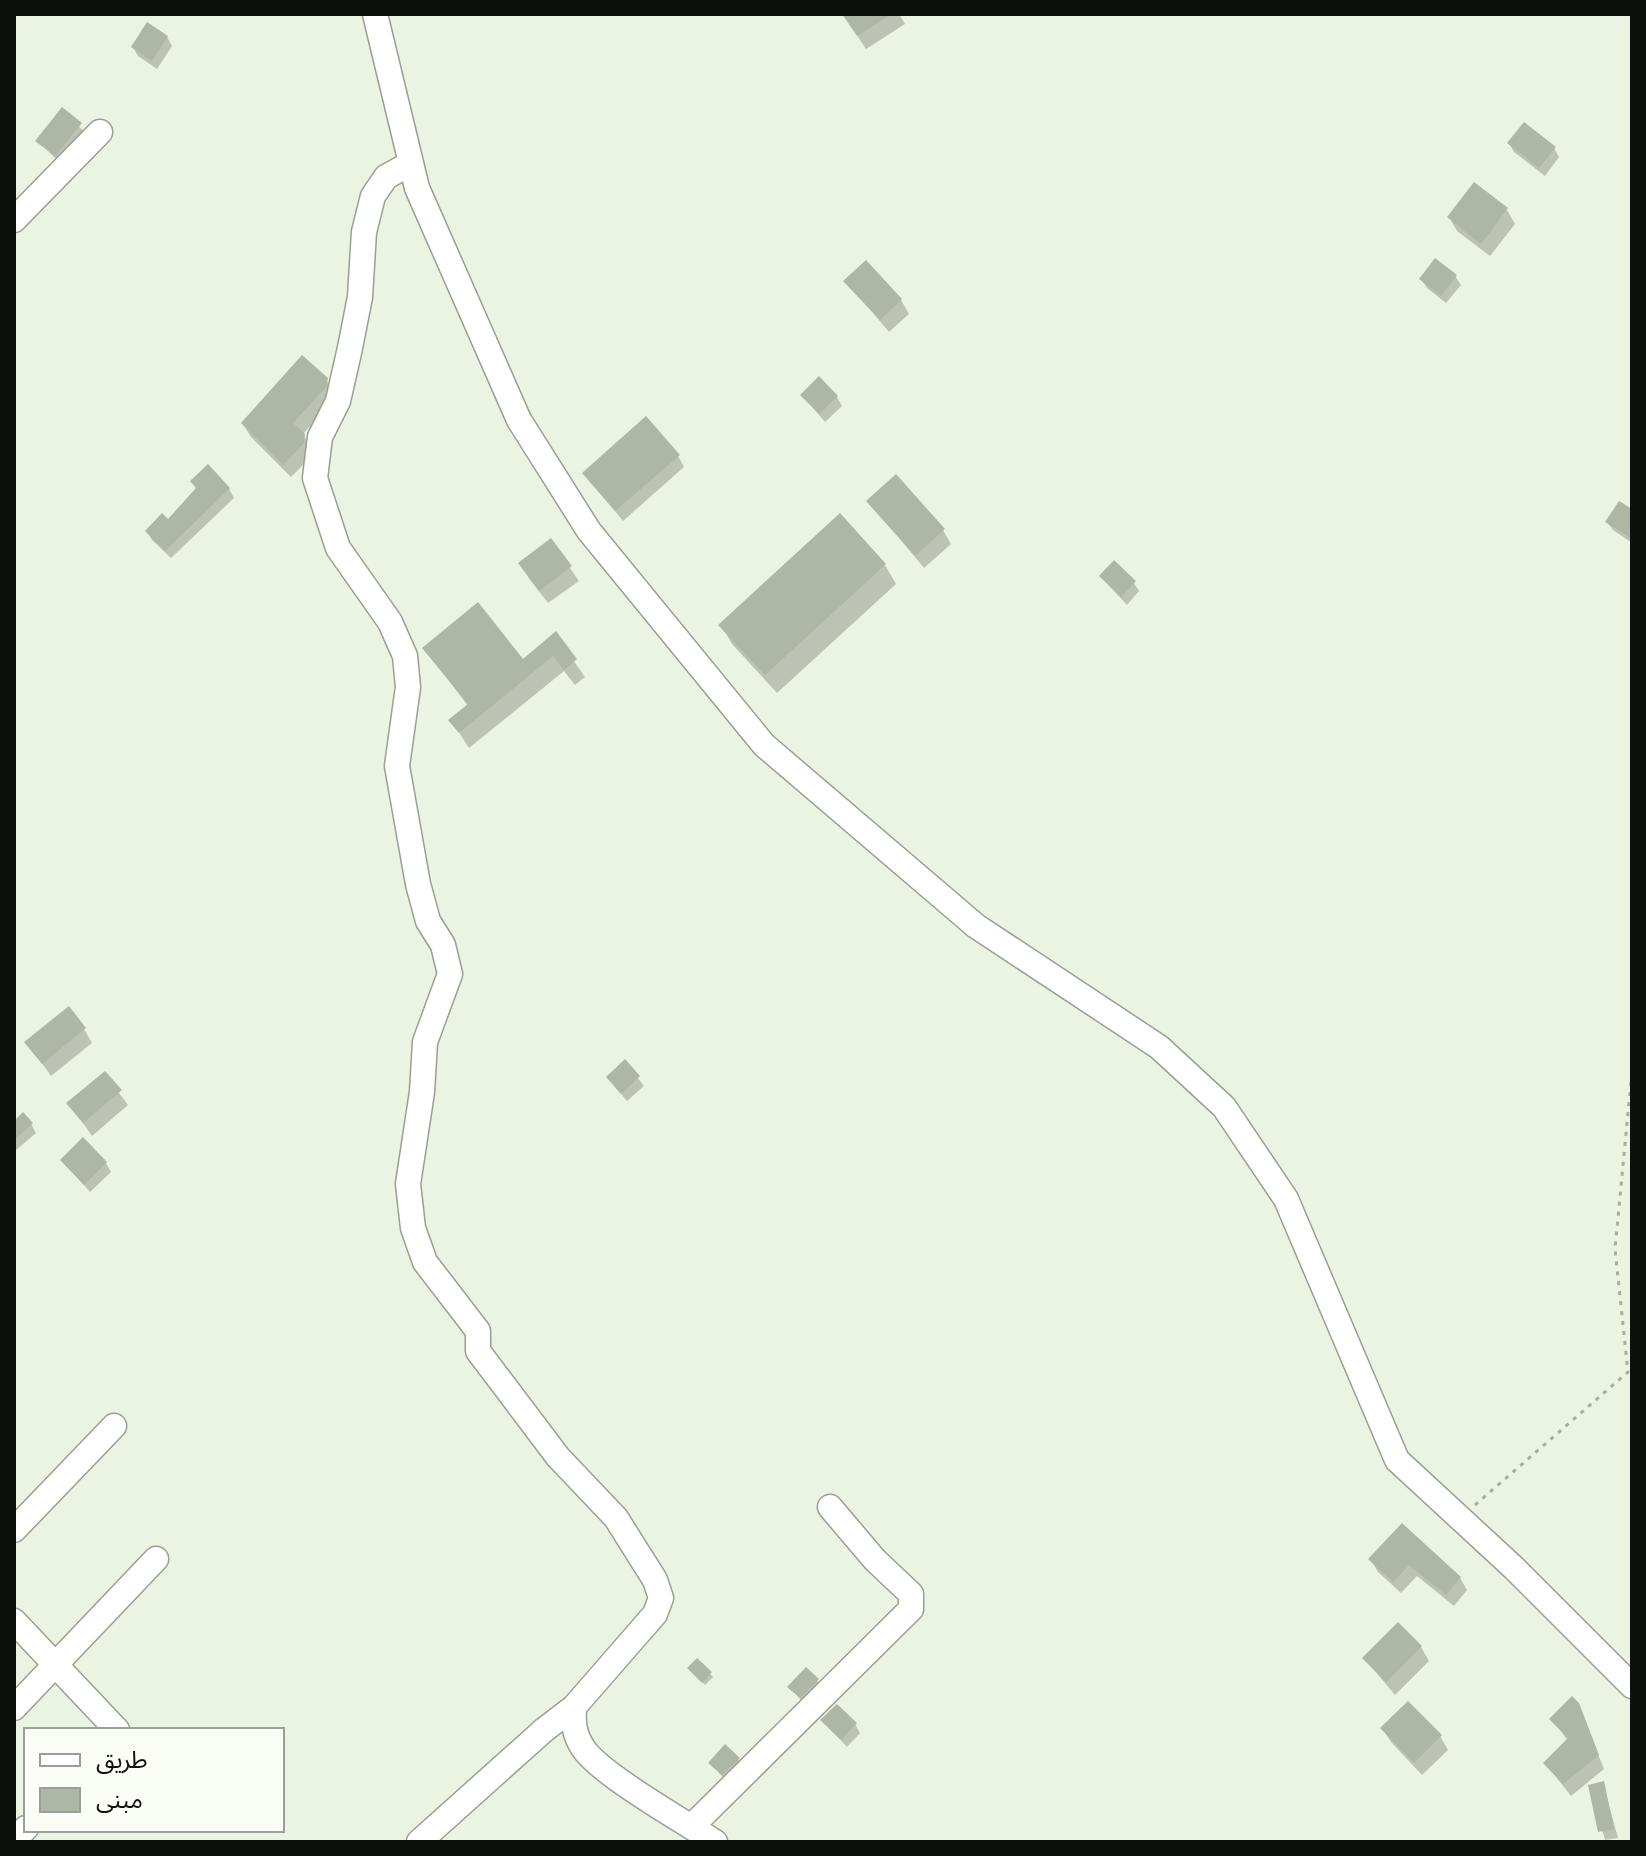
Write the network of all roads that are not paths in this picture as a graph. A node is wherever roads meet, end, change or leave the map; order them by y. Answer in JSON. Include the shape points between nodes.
{"nodes":[{"id":1,"x":375,"y":14,"type":"edge"},
{"id":2,"x":100,"y":132,"type":"dead end"},
{"id":3,"x":411,"y":163,"type":"junction"},
{"id":4,"x":14,"y":220,"type":"edge"},
{"id":5,"x":114,"y":1426,"type":"dead end"},
{"id":6,"x":830,"y":1507,"type":"dead end"},
{"id":7,"x":14,"y":1530,"type":"edge"},
{"id":8,"x":156,"y":1559,"type":"dead end"},
{"id":9,"x":14,"y":1621,"type":"edge"},
{"id":10,"x":57,"y":1664,"type":"junction"},
{"id":11,"x":1632,"y":1686,"type":"edge"},
{"id":12,"x":574,"y":1707,"type":"junction"},
{"id":13,"x":14,"y":1708,"type":"edge"},
{"id":14,"x":116,"y":1728,"type":"edge"},
{"id":15,"x":692,"y":1826,"type":"junction"},
{"id":16,"x":419,"y":1842,"type":"edge"},
{"id":17,"x":715,"y":1842,"type":"edge"}],
"edges":[{"from":1,"to":3,"type":"street"},
{"from":2,"to":4,"type":"street"},
{"from":3,"to":11,"type":"street","via":[[417,188],[519,420],[589,531],[764,745],[976,926],[1159,1047],[1224,1107],[1286,1199],[1397,1460]]},
{"from":3,"to":12,"type":"street","via":[[386,177],[373,196],[350,348],[338,401],[320,437],[315,478],[338,548],[390,622],[405,656],[408,687],[397,766],[418,884],[450,974],[425,1042],[408,1184],[413,1228],[425,1262],[478,1331],[478,1351],[558,1457],[616,1518],[661,1598],[655,1614]]},
{"from":5,"to":7,"type":"street"},
{"from":6,"to":15,"type":"street","via":[[911,1594],[911,1609]]},
{"from":8,"to":10,"type":"street"},
{"from":9,"to":10,"type":"street"},
{"from":10,"to":13,"type":"street"},
{"from":10,"to":14,"type":"street"},
{"from":12,"to":15,"type":"street","via":[[573,1726],[585,1751]]},
{"from":12,"to":16,"type":"street"},
{"from":15,"to":17,"type":"street"}]}
